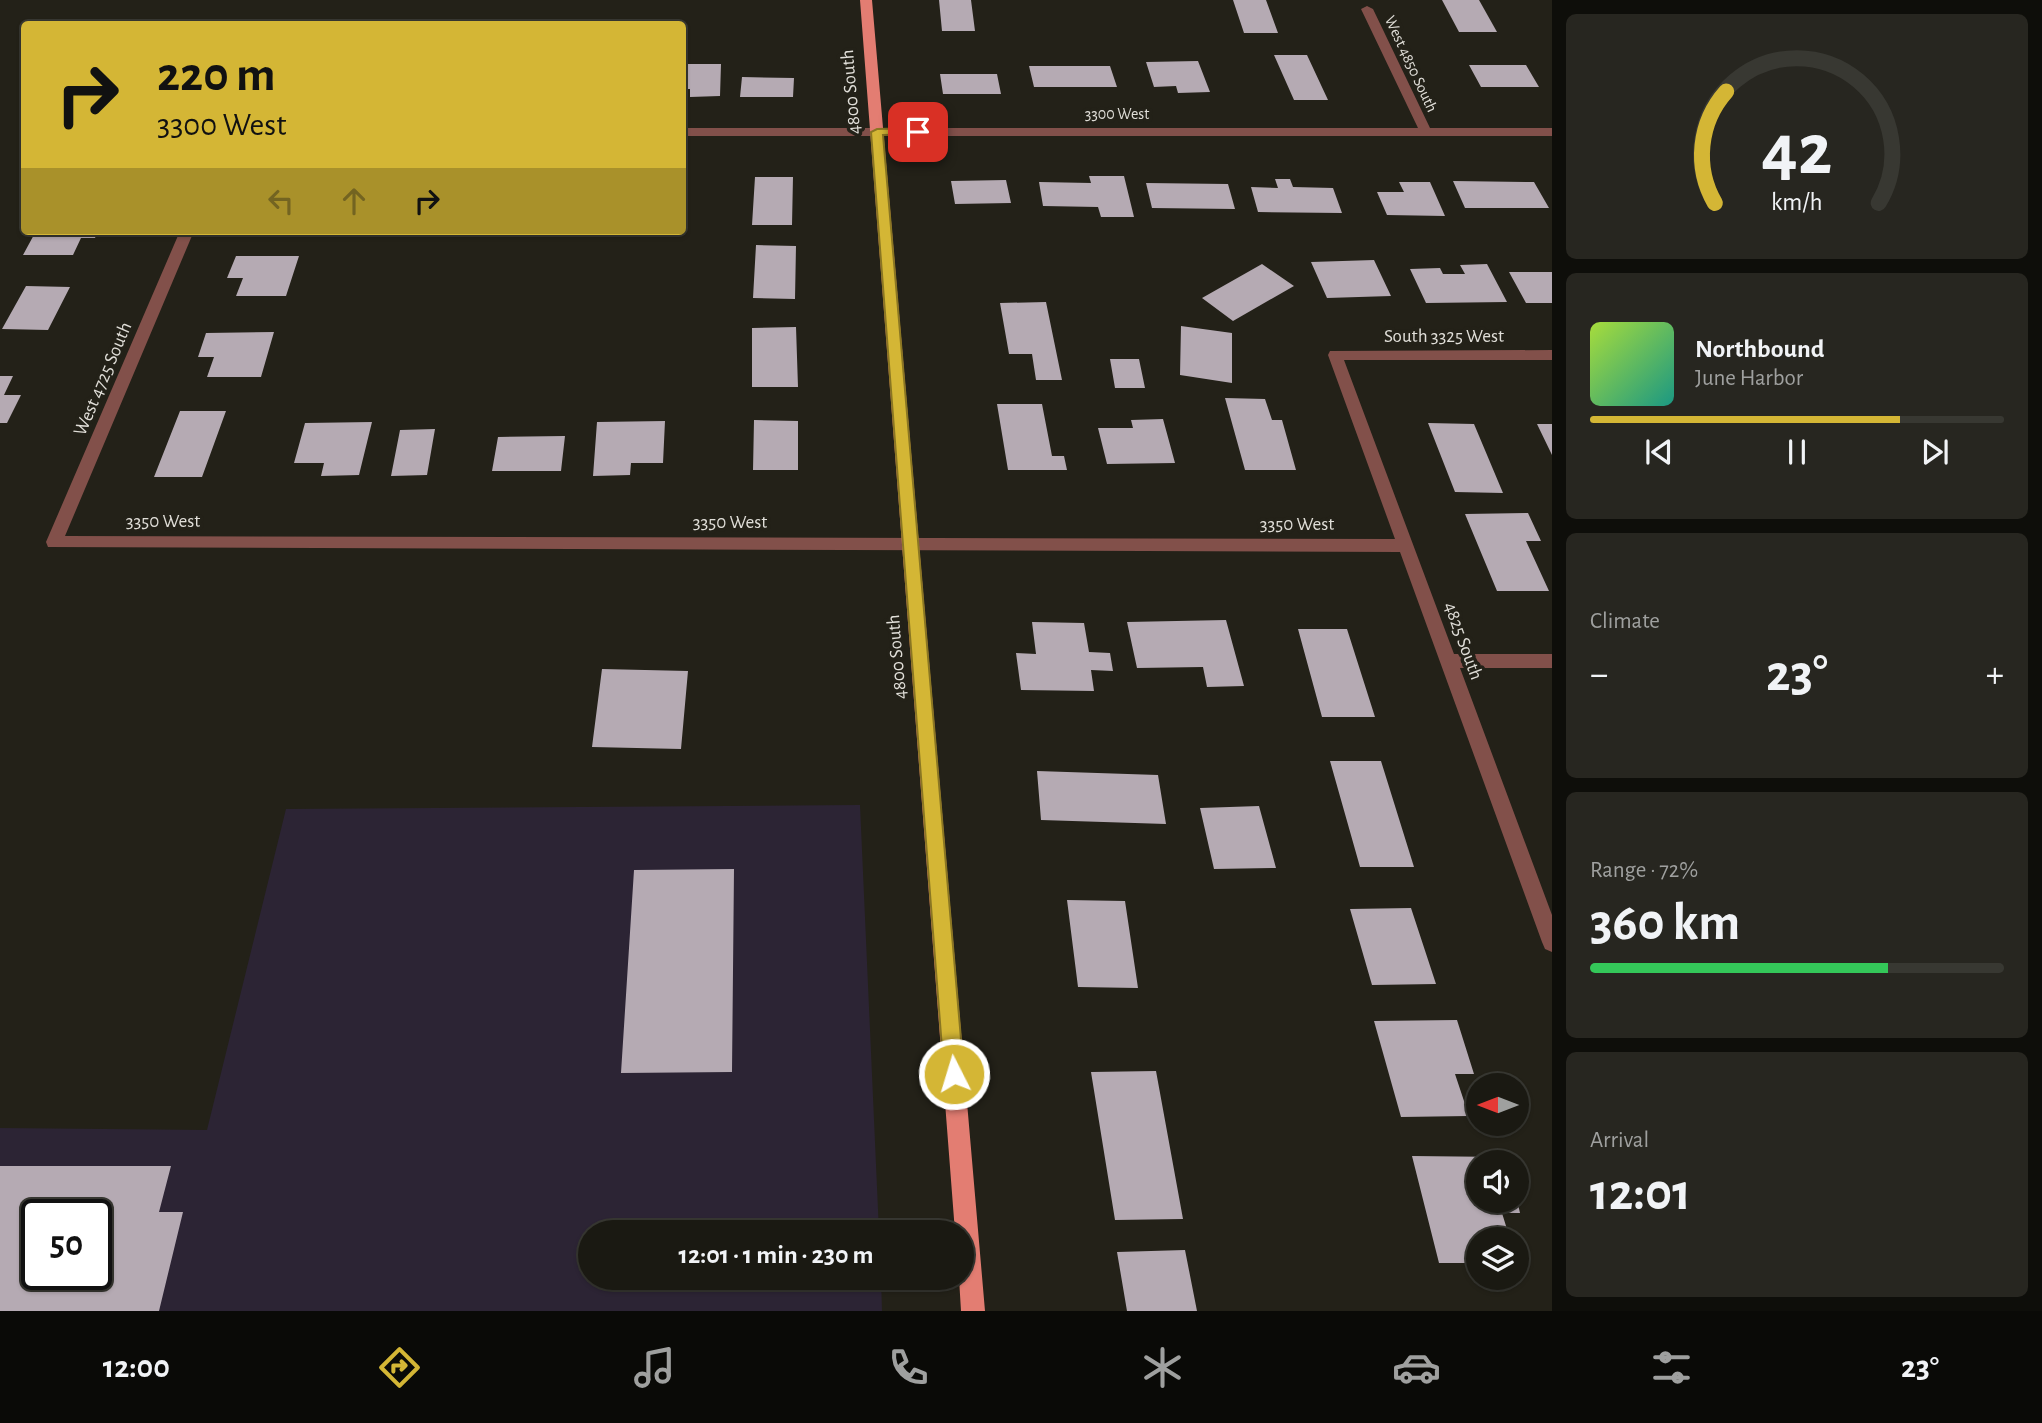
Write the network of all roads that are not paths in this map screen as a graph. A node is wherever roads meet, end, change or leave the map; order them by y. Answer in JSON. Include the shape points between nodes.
{"nodes":[{"id":1,"x":866,"y":0,"type":"edge"},
{"id":2,"x":1367,"y":9,"type":"dead end"},
{"id":3,"x":686,"y":132,"type":"edge"},
{"id":4,"x":877,"y":132,"type":"junction"},
{"id":5,"x":1426,"y":132,"type":"junction"},
{"id":6,"x":1552,"y":132,"type":"edge"},
{"id":7,"x":185,"y":235,"type":"edge"},
{"id":8,"x":1335,"y":355,"type":"joint"},
{"id":9,"x":1552,"y":355,"type":"edge"},
{"id":10,"x":54,"y":542,"type":"joint"},
{"id":11,"x":911,"y":544,"type":"junction"},
{"id":12,"x":1406,"y":546,"type":"junction"},
{"id":13,"x":1448,"y":661,"type":"junction"},
{"id":14,"x":1552,"y":662,"type":"edge"},
{"id":15,"x":1552,"y":942,"type":"edge"},
{"id":16,"x":973,"y":1311,"type":"edge"}],
"edges":[{"from":1,"to":4,"type":"main road","name":"4800 South"},
{"from":2,"to":5,"type":"street","name":"West 4850 South"},
{"from":3,"to":4,"type":"street","name":"3300 West"},
{"from":4,"to":5,"type":"street","name":"3300 West"},
{"from":4,"to":11,"type":"main road","name":"4800 South"},
{"from":5,"to":6,"type":"street","name":"3300 West"},
{"from":7,"to":10,"type":"street","name":"West 4725 South"},
{"from":8,"to":9,"type":"street","name":"South 3325 West"},
{"from":8,"to":12,"type":"street","name":"4825 South"},
{"from":10,"to":11,"type":"street","name":"3350 West"},
{"from":11,"to":12,"type":"street","name":"3350 West"},
{"from":11,"to":16,"type":"main road","name":"4800 South"},
{"from":12,"to":13,"type":"street","name":"4825 South"},
{"from":13,"to":14,"type":"street"},
{"from":13,"to":15,"type":"street","name":"4825 South"}]}
